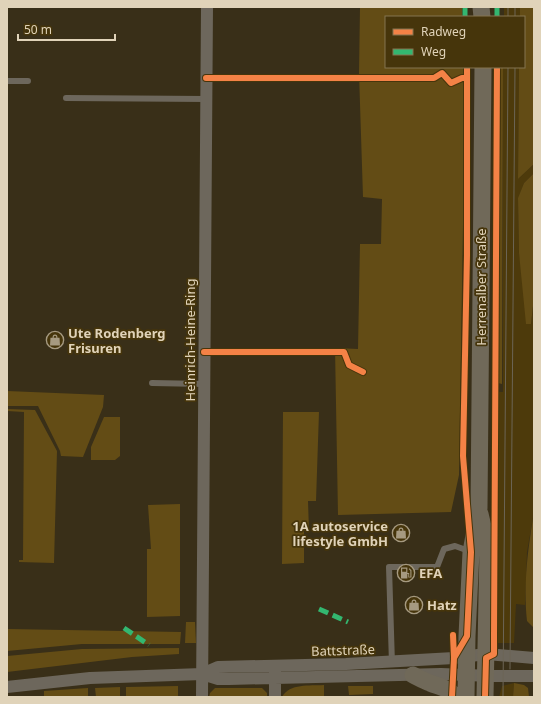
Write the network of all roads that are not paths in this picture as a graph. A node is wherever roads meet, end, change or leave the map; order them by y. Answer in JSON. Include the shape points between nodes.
{"nodes":[{"id":1,"x":207,"y":7,"type":"edge"},
{"id":2,"x":483,"y":68,"type":"edge"},
{"id":3,"x":7,"y":80,"type":"edge"},
{"id":4,"x":28,"y":81,"type":"dead end"},
{"id":5,"x":66,"y":98,"type":"dead end"},
{"id":6,"x":206,"y":99,"type":"junction"},
{"id":7,"x":152,"y":383,"type":"dead end"},
{"id":8,"x":204,"y":384,"type":"junction"},
{"id":9,"x":479,"y":508,"type":"junction"},
{"id":10,"x":471,"y":552,"type":"junction"},
{"id":11,"x":486,"y":654,"type":"junction"},
{"id":12,"x":467,"y":657,"type":"junction"},
{"id":13,"x":534,"y":658,"type":"edge"},
{"id":14,"x":392,"y":662,"type":"junction"},
{"id":15,"x":275,"y":666,"type":"junction"},
{"id":16,"x":202,"y":674,"type":"junction"},
{"id":17,"x":467,"y":674,"type":"junction"},
{"id":18,"x":393,"y":675,"type":"junction"},
{"id":19,"x":413,"y":675,"type":"junction"},
{"id":20,"x":486,"y":676,"type":"junction"},
{"id":21,"x":534,"y":676,"type":"edge"},
{"id":22,"x":276,"y":679,"type":"junction"},
{"id":23,"x":7,"y":687,"type":"edge"},
{"id":24,"x":202,"y":697,"type":"edge"},
{"id":25,"x":275,"y":697,"type":"edge"},
{"id":26,"x":455,"y":697,"type":"edge"},
{"id":27,"x":466,"y":697,"type":"edge"},
{"id":28,"x":486,"y":697,"type":"edge"}],
"edges":[{"from":1,"to":6,"type":"street","name":"Heinrich-Heine-Ring"},
{"from":2,"to":9,"type":"main road","name":"Herrenalber Straße"},
{"from":3,"to":4,"type":"lane"},
{"from":5,"to":6,"type":"lane"},
{"from":6,"to":8,"type":"street","name":"Heinrich-Heine-Ring"},
{"from":7,"to":8,"type":"lane"},
{"from":8,"to":16,"type":"street","name":"Heinrich-Heine-Ring"},
{"from":9,"to":10,"type":"main road","name":"Herrenalber Straße"},
{"from":9,"to":11,"type":"main road","name":"Herrenalber Straße","via":[[488,548]]},
{"from":10,"to":12,"type":"main road","name":"Herrenalber Straße"},
{"from":10,"to":14,"type":"lane","via":[[455,546],[444,549],[437,567],[389,567]]},
{"from":11,"to":12,"type":"street","name":"Battstraße"},
{"from":11,"to":13,"type":"street","name":"Battstraße"},
{"from":11,"to":20,"type":"main road","name":"Herrenalber Straße"},
{"from":12,"to":14,"type":"street","name":"Battstraße"},
{"from":12,"to":17,"type":"main road","name":"Herrenalber Straße"},
{"from":14,"to":15,"type":"street","name":"Battstraße"},
{"from":14,"to":18,"type":"lane"},
{"from":15,"to":16,"type":"street","name":"Battstraße","via":[[218,667]]},
{"from":15,"to":22,"type":"street"},
{"from":16,"to":22,"type":"street","name":"Battstraße","via":[[218,679]]},
{"from":16,"to":23,"type":"street","name":"Battstraße","via":[[90,678]]},
{"from":16,"to":24,"type":"street","name":"Heinrich-Heine-Ring"},
{"from":17,"to":19,"type":"street","name":"Battstraße"},
{"from":17,"to":20,"type":"street","name":"Battstraße"},
{"from":17,"to":27,"type":"main road","name":"Herrenalber Straße"},
{"from":18,"to":19,"type":"street","name":"Battstraße"},
{"from":18,"to":22,"type":"street","name":"Battstraße"},
{"from":19,"to":26,"type":"main road","via":[[431,684],[440,685],[452,692]]},
{"from":20,"to":21,"type":"street","name":"Battstraße"},
{"from":20,"to":28,"type":"main road","name":"Herrenalber Straße"},
{"from":22,"to":25,"type":"street"}]}
